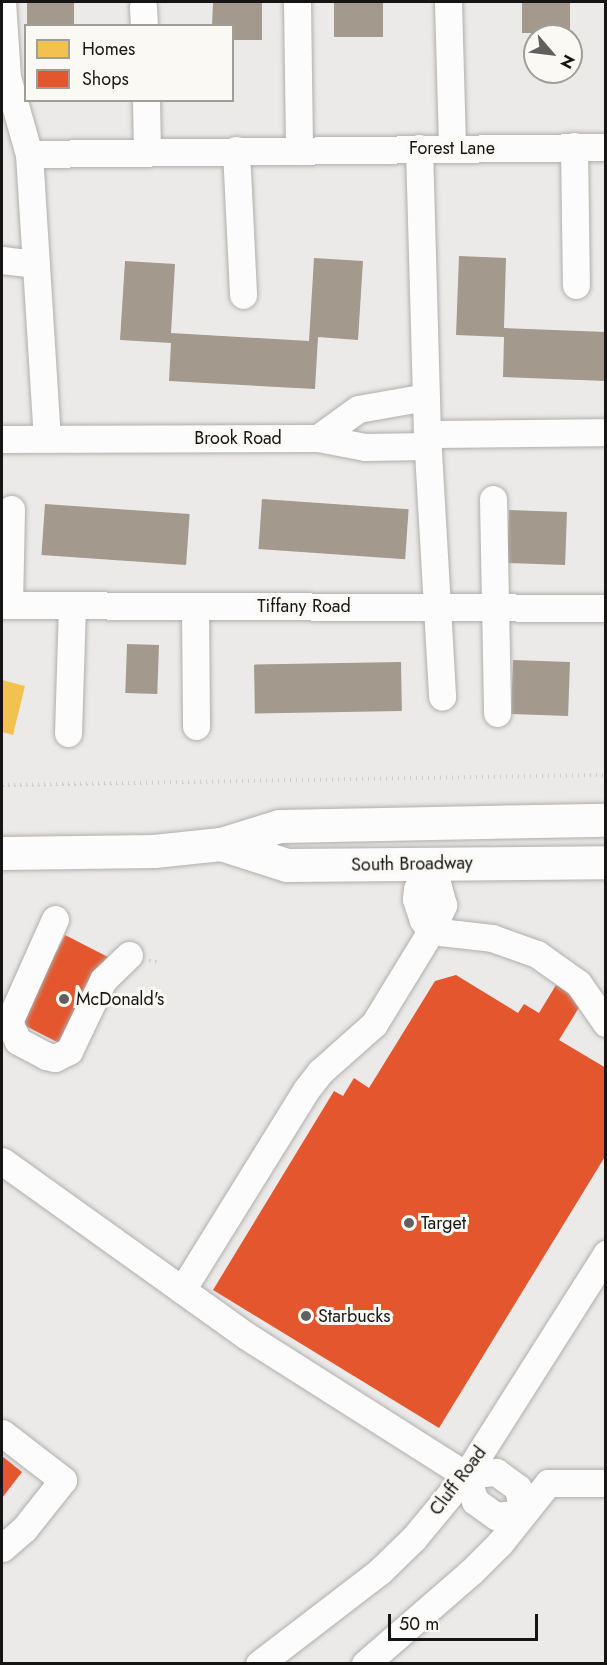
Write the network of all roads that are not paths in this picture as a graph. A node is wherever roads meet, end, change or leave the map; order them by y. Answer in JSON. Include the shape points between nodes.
{"nodes":[{"id":1,"x":2,"y":2,"type":"edge"},
{"id":2,"x":297,"y":2,"type":"edge"},
{"id":3,"x":448,"y":2,"type":"edge"},
{"id":4,"x":4,"y":78,"type":"edge"},
{"id":5,"x":146,"y":102,"type":"edge"},
{"id":6,"x":574,"y":146,"type":"junction"},
{"id":7,"x":606,"y":147,"type":"edge"},
{"id":8,"x":299,"y":148,"type":"junction"},
{"id":9,"x":419,"y":148,"type":"junction"},
{"id":10,"x":452,"y":148,"type":"junction"},
{"id":11,"x":237,"y":150,"type":"junction"},
{"id":12,"x":147,"y":151,"type":"junction"},
{"id":13,"x":29,"y":154,"type":"junction"},
{"id":14,"x":2,"y":260,"type":"edge"},
{"id":15,"x":36,"y":264,"type":"junction"},
{"id":16,"x":576,"y":285,"type":"dead end"},
{"id":17,"x":243,"y":295,"type":"dead end"},
{"id":18,"x":426,"y":397,"type":"junction"},
{"id":19,"x":606,"y":432,"type":"edge"},
{"id":20,"x":47,"y":438,"type":"junction"},
{"id":21,"x":318,"y":438,"type":"junction"},
{"id":22,"x":2,"y":439,"type":"edge"},
{"id":23,"x":427,"y":440,"type":"junction"},
{"id":24,"x":493,"y":499,"type":"dead end"},
{"id":25,"x":12,"y":509,"type":"dead end"},
{"id":26,"x":5,"y":605,"type":"edge"},
{"id":27,"x":72,"y":605,"type":"junction"},
{"id":28,"x":195,"y":606,"type":"junction"},
{"id":29,"x":437,"y":607,"type":"junction"},
{"id":30,"x":495,"y":608,"type":"junction"},
{"id":31,"x":606,"y":608,"type":"edge"},
{"id":32,"x":442,"y":697,"type":"dead end"},
{"id":33,"x":497,"y":713,"type":"dead end"},
{"id":34,"x":196,"y":726,"type":"dead end"},
{"id":35,"x":68,"y":733,"type":"dead end"},
{"id":36,"x":606,"y":820,"type":"edge"},
{"id":37,"x":221,"y":844,"type":"junction"},
{"id":38,"x":2,"y":853,"type":"edge"},
{"id":39,"x":606,"y":862,"type":"edge"},
{"id":40,"x":432,"y":864,"type":"junction"},
{"id":41,"x":55,"y":919,"type":"dead end"},
{"id":42,"x":431,"y":931,"type":"junction"},
{"id":43,"x":129,"y":955,"type":"dead end"},
{"id":44,"x":606,"y":1023,"type":"edge"},
{"id":45,"x":2,"y":1161,"type":"edge"},
{"id":46,"x":606,"y":1254,"type":"edge"},
{"id":47,"x":182,"y":1290,"type":"junction"},
{"id":48,"x":2,"y":1433,"type":"edge"},
{"id":49,"x":466,"y":1476,"type":"junction"},
{"id":50,"x":606,"y":1483,"type":"edge"},
{"id":51,"x":523,"y":1513,"type":"junction"},
{"id":52,"x":2,"y":1548,"type":"edge"},
{"id":53,"x":259,"y":1664,"type":"edge"},
{"id":54,"x":365,"y":1664,"type":"edge"}],
"edges":[{"from":1,"to":4,"type":"street"},
{"from":2,"to":8,"type":"street"},
{"from":3,"to":10,"type":"street"},
{"from":4,"to":13,"type":"street"},
{"from":5,"to":12,"type":"street"},
{"from":6,"to":7,"type":"street","name":"Forest Lane"},
{"from":6,"to":10,"type":"street","name":"Forest Lane"},
{"from":6,"to":16,"type":"street"},
{"from":8,"to":9,"type":"street","name":"Forest Lane"},
{"from":8,"to":11,"type":"street","name":"Forest Lane"},
{"from":9,"to":10,"type":"street","name":"Forest Lane"},
{"from":9,"to":18,"type":"street"},
{"from":11,"to":12,"type":"street","name":"Forest Lane"},
{"from":11,"to":17,"type":"street"},
{"from":12,"to":13,"type":"street","name":"Forest Lane"},
{"from":13,"to":15,"type":"street"},
{"from":14,"to":15,"type":"street"},
{"from":15,"to":20,"type":"street"},
{"from":18,"to":21,"type":"street","via":[[358,409]]},
{"from":18,"to":23,"type":"street"},
{"from":19,"to":23,"type":"street","name":"Brook Road"},
{"from":20,"to":21,"type":"street","name":"Brook Road"},
{"from":20,"to":22,"type":"street","name":"Brook Road"},
{"from":21,"to":23,"type":"street","name":"Brook Road","via":[[365,447]]},
{"from":23,"to":29,"type":"street"},
{"from":24,"to":30,"type":"street"},
{"from":25,"to":26,"type":"street"},
{"from":26,"to":27,"type":"street","name":"Tiffany Road"},
{"from":27,"to":28,"type":"street","name":"Tiffany Road"},
{"from":27,"to":35,"type":"street"},
{"from":28,"to":29,"type":"street","name":"Tiffany Road"},
{"from":28,"to":34,"type":"street"},
{"from":29,"to":30,"type":"street","name":"Tiffany Road"},
{"from":29,"to":32,"type":"street"},
{"from":30,"to":31,"type":"street","name":"Tiffany Road"},
{"from":30,"to":33,"type":"street"},
{"from":36,"to":37,"type":"main road","name":"South Broadway","via":[[279,826]]},
{"from":37,"to":38,"type":"main road","name":"South Broadway","via":[[154,850]]},
{"from":37,"to":40,"type":"main road","name":"South Broadway","via":[[287,865]]},
{"from":39,"to":40,"type":"main road","name":"South Broadway"},
{"from":40,"to":42,"type":"street","via":[[442,905]]},
{"from":41,"to":43,"type":"street","via":[[9,1022],[18,1041],[46,1056],[55,1058],[69,1051],[104,980]]},
{"from":42,"to":44,"type":"street","via":[[492,938],[537,954],[578,983]]},
{"from":42,"to":47,"type":"street","via":[[374,1024],[320,1072],[306,1090]]},
{"from":45,"to":47,"type":"street"},
{"from":46,"to":49,"type":"street","name":"Cluff Road"},
{"from":47,"to":49,"type":"street"},
{"from":48,"to":52,"type":"street","via":[[63,1480],[24,1529]]},
{"from":49,"to":51,"type":"street","via":[[475,1501],[496,1516]]},
{"from":49,"to":53,"type":"street","name":"Cluff Road","via":[[414,1538],[380,1571]]},
{"from":50,"to":51,"type":"street","via":[[548,1483]]},
{"from":51,"to":54,"type":"street","via":[[471,1572]]}]}
